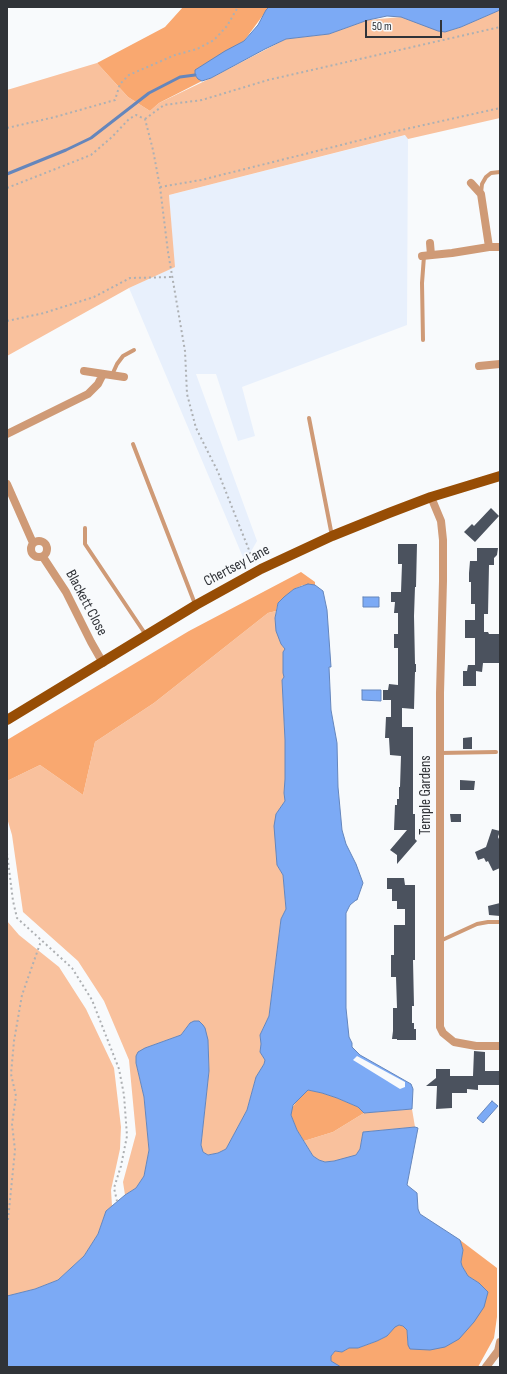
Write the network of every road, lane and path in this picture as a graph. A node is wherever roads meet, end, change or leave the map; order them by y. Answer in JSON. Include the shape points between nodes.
{"nodes":[{"id":1,"x":238,"y":7,"type":"edge"},
{"id":2,"x":500,"y":27,"type":"edge"},
{"id":3,"x":500,"y":108,"type":"edge"},
{"id":4,"x":145,"y":119,"type":"junction"},
{"id":5,"x":7,"y":128,"type":"edge"},
{"id":6,"x":500,"y":172,"type":"edge"},
{"id":7,"x":471,"y":183,"type":"dead end"},
{"id":8,"x":160,"y":187,"type":"junction"},
{"id":9,"x":7,"y":188,"type":"edge"},
{"id":10,"x":481,"y":194,"type":"junction"},
{"id":11,"x":430,"y":243,"type":"dead end"},
{"id":12,"x":489,"y":247,"type":"junction"},
{"id":13,"x":500,"y":247,"type":"edge"},
{"id":14,"x":426,"y":256,"type":"junction"},
{"id":15,"x":173,"y":277,"type":"junction"},
{"id":16,"x":7,"y":321,"type":"edge"},
{"id":17,"x":423,"y":340,"type":"dead end"},
{"id":18,"x":134,"y":350,"type":"dead end"},
{"id":19,"x":500,"y":364,"type":"edge"},
{"id":20,"x":479,"y":366,"type":"dead end"},
{"id":21,"x":84,"y":371,"type":"dead end"},
{"id":22,"x":103,"y":374,"type":"junction"},
{"id":23,"x":112,"y":376,"type":"junction"},
{"id":24,"x":124,"y":378,"type":"dead end"},
{"id":25,"x":309,"y":418,"type":"dead end"},
{"id":26,"x":7,"y":434,"type":"edge"},
{"id":27,"x":133,"y":444,"type":"dead end"},
{"id":28,"x":500,"y":476,"type":"edge"},
{"id":29,"x":7,"y":484,"type":"edge"},
{"id":30,"x":431,"y":497,"type":"junction"},
{"id":31,"x":85,"y":528,"type":"dead end"},
{"id":32,"x":332,"y":536,"type":"junction"},
{"id":33,"x":33,"y":543,"type":"junction"},
{"id":34,"x":43,"y":556,"type":"junction"},
{"id":35,"x":261,"y":570,"type":"junction"},
{"id":36,"x":196,"y":605,"type":"junction"},
{"id":37,"x":146,"y":635,"type":"junction"},
{"id":38,"x":103,"y":663,"type":"junction"},
{"id":39,"x":7,"y":720,"type":"edge"},
{"id":40,"x":440,"y":752,"type":"junction"},
{"id":41,"x":496,"y":752,"type":"dead end"},
{"id":42,"x":7,"y":853,"type":"edge"},
{"id":43,"x":500,"y":922,"type":"edge"},
{"id":44,"x":41,"y":941,"type":"junction"},
{"id":45,"x":439,"y":941,"type":"junction"},
{"id":46,"x":500,"y":1046,"type":"edge"},
{"id":47,"x":117,"y":1201,"type":"dead end"},
{"id":48,"x":8,"y":1220,"type":"dead end"},
{"id":49,"x":500,"y":1342,"type":"edge"},
{"id":50,"x":486,"y":1367,"type":"edge"}],
"edges":[{"from":1,"to":5,"type":"path","via":[[227,26],[214,40],[129,75],[120,84],[115,100]]},
{"from":2,"to":4,"type":"path","via":[[268,80],[202,100],[164,105]]},
{"from":3,"to":8,"type":"path","via":[[201,180]]},
{"from":4,"to":8,"type":"path"},
{"from":4,"to":9,"type":"path","via":[[136,115],[129,119],[91,155]]},
{"from":6,"to":10,"type":"lane","via":[[486,177]]},
{"from":7,"to":10,"type":"street"},
{"from":8,"to":15,"type":"path"},
{"from":10,"to":12,"type":"street"},
{"from":11,"to":14,"type":"street"},
{"from":12,"to":13,"type":"street"},
{"from":12,"to":14,"type":"street"},
{"from":14,"to":17,"type":"lane","via":[[422,283]]},
{"from":15,"to":16,"type":"path","via":[[130,278],[94,297],[44,313]]},
{"from":15,"to":35,"type":"path","via":[[185,351],[187,394],[196,428],[218,472],[251,555]]},
{"from":18,"to":23,"type":"lane","via":[[123,356]]},
{"from":19,"to":20,"type":"street"},
{"from":21,"to":22,"type":"street"},
{"from":22,"to":23,"type":"street"},
{"from":22,"to":26,"type":"street","via":[[88,394]]},
{"from":23,"to":24,"type":"street"},
{"from":25,"to":32,"type":"lane"},
{"from":27,"to":36,"type":"lane"},
{"from":28,"to":30,"type":"main road","name":"Chertsey Lane"},
{"from":29,"to":33,"type":"street","name":"Blackett Close"},
{"from":30,"to":32,"type":"main road","name":"Chertsey Lane"},
{"from":30,"to":40,"type":"street","name":"Temple Gardens","via":[[441,521],[443,540]]},
{"from":31,"to":37,"type":"lane","via":[[85,544]]},
{"from":32,"to":35,"type":"main road","name":"Chertsey Lane"},
{"from":33,"to":34,"type":"street","name":"Blackett Close","via":[[31,553],[36,557]]},
{"from":33,"to":34,"type":"street","name":"Blackett Close","via":[[40,540],[46,544],[48,548]]},
{"from":34,"to":38,"type":"street","name":"Blackett Close","via":[[66,592]]},
{"from":35,"to":36,"type":"main road","name":"Chertsey Lane"},
{"from":36,"to":37,"type":"main road","name":"Chertsey Lane"},
{"from":37,"to":38,"type":"main road","name":"Chertsey Lane"},
{"from":38,"to":39,"type":"main road","name":"Chertsey Lane"},
{"from":40,"to":41,"type":"lane"},
{"from":40,"to":45,"type":"street","name":"Temple Gardens"},
{"from":42,"to":44,"type":"path","via":[[17,918]]},
{"from":43,"to":45,"type":"lane","via":[[477,924]]},
{"from":44,"to":47,"type":"path","via":[[72,968],[92,1000],[119,1069],[127,1136],[114,1188]]},
{"from":44,"to":48,"type":"path","via":[[22,995],[14,1041],[11,1074],[16,1096],[12,1124],[15,1150]]},
{"from":45,"to":46,"type":"street","name":"Temple Gardens","via":[[440,1027],[443,1033],[454,1042],[463,1045]]},
{"from":49,"to":50,"type":"street","via":[[498,1351]]}]}
